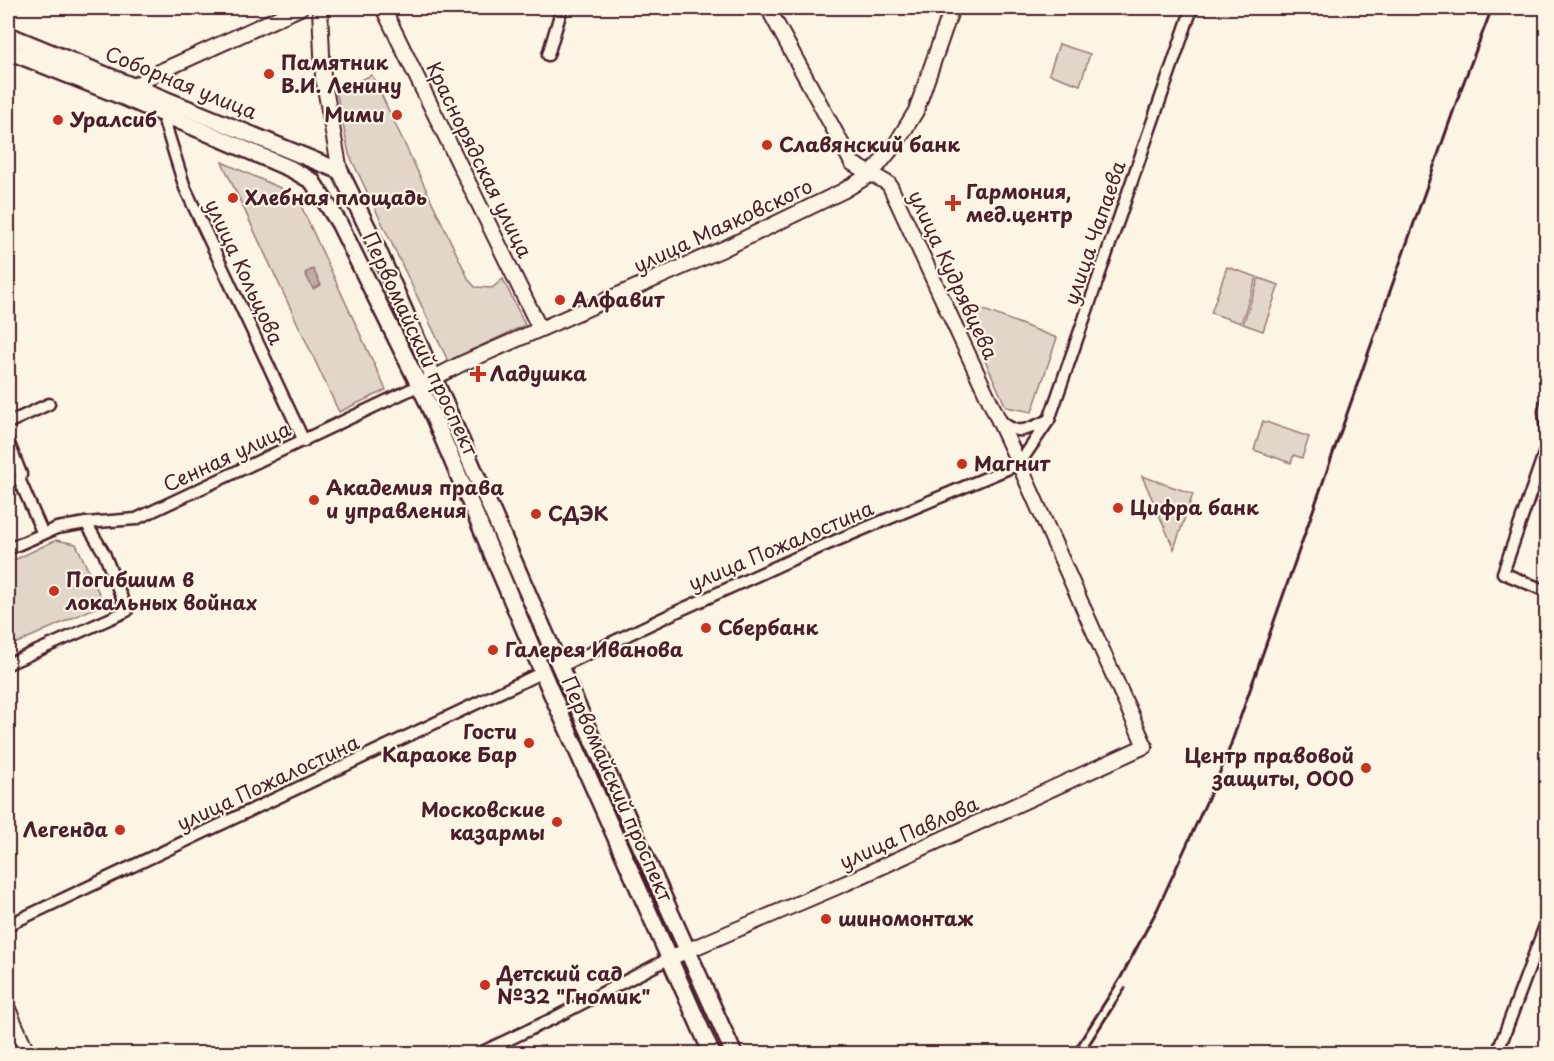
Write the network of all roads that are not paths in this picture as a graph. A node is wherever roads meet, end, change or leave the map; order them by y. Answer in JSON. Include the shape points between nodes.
{"nodes":[{"id":1,"x":300,"y":8,"type":"edge"},
{"id":2,"x":320,"y":8,"type":"edge"},
{"id":3,"x":383,"y":8,"type":"edge"},
{"id":4,"x":562,"y":8,"type":"edge"},
{"id":5,"x":768,"y":8,"type":"edge"},
{"id":6,"x":952,"y":8,"type":"edge"},
{"id":7,"x":1192,"y":8,"type":"edge"},
{"id":8,"x":8,"y":34,"type":"edge"},
{"id":9,"x":8,"y":51,"type":"edge"},
{"id":10,"x":548,"y":55,"type":"dead end"},
{"id":11,"x":134,"y":86,"type":"junction"},
{"id":12,"x":162,"y":114,"type":"junction"},
{"id":13,"x":339,"y":171,"type":"junction"},
{"id":14,"x":871,"y":174,"type":"junction"},
{"id":15,"x":312,"y":181,"type":"joint"},
{"id":16,"x":540,"y":329,"type":"junction"},
{"id":17,"x":434,"y":378,"type":"junction"},
{"id":18,"x":418,"y":386,"type":"junction"},
{"id":19,"x":1546,"y":403,"type":"edge"},
{"id":20,"x":49,"y":404,"type":"dead end"},
{"id":21,"x":998,"y":418,"type":"junction"},
{"id":22,"x":1049,"y":420,"type":"junction"},
{"id":23,"x":8,"y":423,"type":"edge"},
{"id":24,"x":1546,"y":434,"type":"edge"},
{"id":25,"x":1008,"y":439,"type":"junction"},
{"id":26,"x":1035,"y":440,"type":"junction"},
{"id":27,"x":8,"y":441,"type":"edge"},
{"id":28,"x":304,"y":441,"type":"junction"},
{"id":29,"x":1546,"y":448,"type":"edge"},
{"id":30,"x":1019,"y":464,"type":"junction"},
{"id":31,"x":86,"y":523,"type":"junction"},
{"id":32,"x":43,"y":534,"type":"junction"},
{"id":33,"x":8,"y":549,"type":"edge"},
{"id":34,"x":1546,"y":591,"type":"edge"},
{"id":35,"x":8,"y":664,"type":"edge"},
{"id":36,"x":560,"y":667,"type":"junction"},
{"id":37,"x":543,"y":672,"type":"junction"},
{"id":38,"x":1145,"y":746,"type":"joint"},
{"id":39,"x":1546,"y":923,"type":"edge"},
{"id":40,"x":8,"y":925,"type":"edge"},
{"id":41,"x":687,"y":950,"type":"junction"},
{"id":42,"x":670,"y":958,"type":"junction"},
{"id":43,"x":8,"y":1009,"type":"edge"},
{"id":44,"x":28,"y":1053,"type":"edge"},
{"id":45,"x":478,"y":1053,"type":"edge"},
{"id":46,"x":712,"y":1053,"type":"edge"},
{"id":47,"x":734,"y":1053,"type":"edge"},
{"id":48,"x":1497,"y":1053,"type":"edge"}],
"edges":[{"from":1,"to":11,"type":"street"},
{"from":2,"to":13,"type":"street","via":[[323,77]]},
{"from":3,"to":16,"type":"street","name":"Краснорядская улица"},
{"from":4,"to":10,"type":"street"},
{"from":5,"to":14,"type":"street","name":"улица Кудрявцева","via":[[845,152],[852,163]]},
{"from":6,"to":14,"type":"street","name":"улица Маяковского","via":[[916,111]]},
{"from":7,"to":22,"type":"street","name":"улица Чапаева"},
{"from":8,"to":11,"type":"main road","name":"Соборная улица"},
{"from":9,"to":12,"type":"main road","name":"Соборная улица"},
{"from":11,"to":13,"type":"main road","name":"Соборная улица"},
{"from":12,"to":15,"type":"main road","name":"Соборная улица"},
{"from":12,"to":28,"type":"street","name":"улица Кольцова","via":[[185,188]]},
{"from":13,"to":17,"type":"main road","name":"Первомайский проспект","via":[[375,241]]},
{"from":14,"to":16,"type":"street","name":"улица Маяковского","via":[[723,249]]},
{"from":14,"to":21,"type":"street","name":"улица Кудрявцева","via":[[889,184]]},
{"from":15,"to":18,"type":"main road","name":"Первомайский проспект","via":[[339,222]]},
{"from":16,"to":17,"type":"street","name":"улица Маяковского"},
{"from":17,"to":18,"type":"street","name":"улица Маяковского"},
{"from":17,"to":36,"type":"main road","name":"Первомайский проспект"},
{"from":18,"to":28,"type":"street","name":"Сенная улица"},
{"from":18,"to":37,"type":"main road","name":"Первомайский проспект"},
{"from":19,"to":24,"type":"street"},
{"from":20,"to":23,"type":"street"},
{"from":21,"to":22,"type":"street","via":[[1016,430]]},
{"from":21,"to":25,"type":"street","name":"улица Кудрявцева"},
{"from":22,"to":26,"type":"street","name":"улица Чапаева"},
{"from":25,"to":26,"type":"street","via":[[1017,446]]},
{"from":25,"to":30,"type":"street","name":"улица Кудрявцева"},
{"from":26,"to":30,"type":"street","name":"улица Чапаева"},
{"from":27,"to":32,"type":"street"},
{"from":28,"to":31,"type":"street","name":"Сенная улица","via":[[136,519]]},
{"from":29,"to":34,"type":"street","via":[[1503,573]]},
{"from":30,"to":36,"type":"street","name":"улица Пожалостина","via":[[804,554]]},
{"from":30,"to":38,"type":"street","name":"улица Кудрявцева"},
{"from":31,"to":32,"type":"street","name":"Сенная улица"},
{"from":31,"to":35,"type":"street","via":[[104,553],[127,611]]},
{"from":32,"to":33,"type":"street","name":"Сенная улица"},
{"from":36,"to":41,"type":"main road","name":"Первомайский проспект"},
{"from":37,"to":40,"type":"street","name":"улица Пожалостина"},
{"from":37,"to":42,"type":"main road","name":"Первомайский проспект"},
{"from":38,"to":41,"type":"street","name":"улица Павлова","via":[[818,895]]},
{"from":39,"to":48,"type":"street"},
{"from":41,"to":42,"type":"street"},
{"from":41,"to":47,"type":"main road","name":"Первомайский проспект"},
{"from":42,"to":45,"type":"street"},
{"from":42,"to":46,"type":"main road","name":"Первомайский проспект"},
{"from":43,"to":44,"type":"street"}]}
